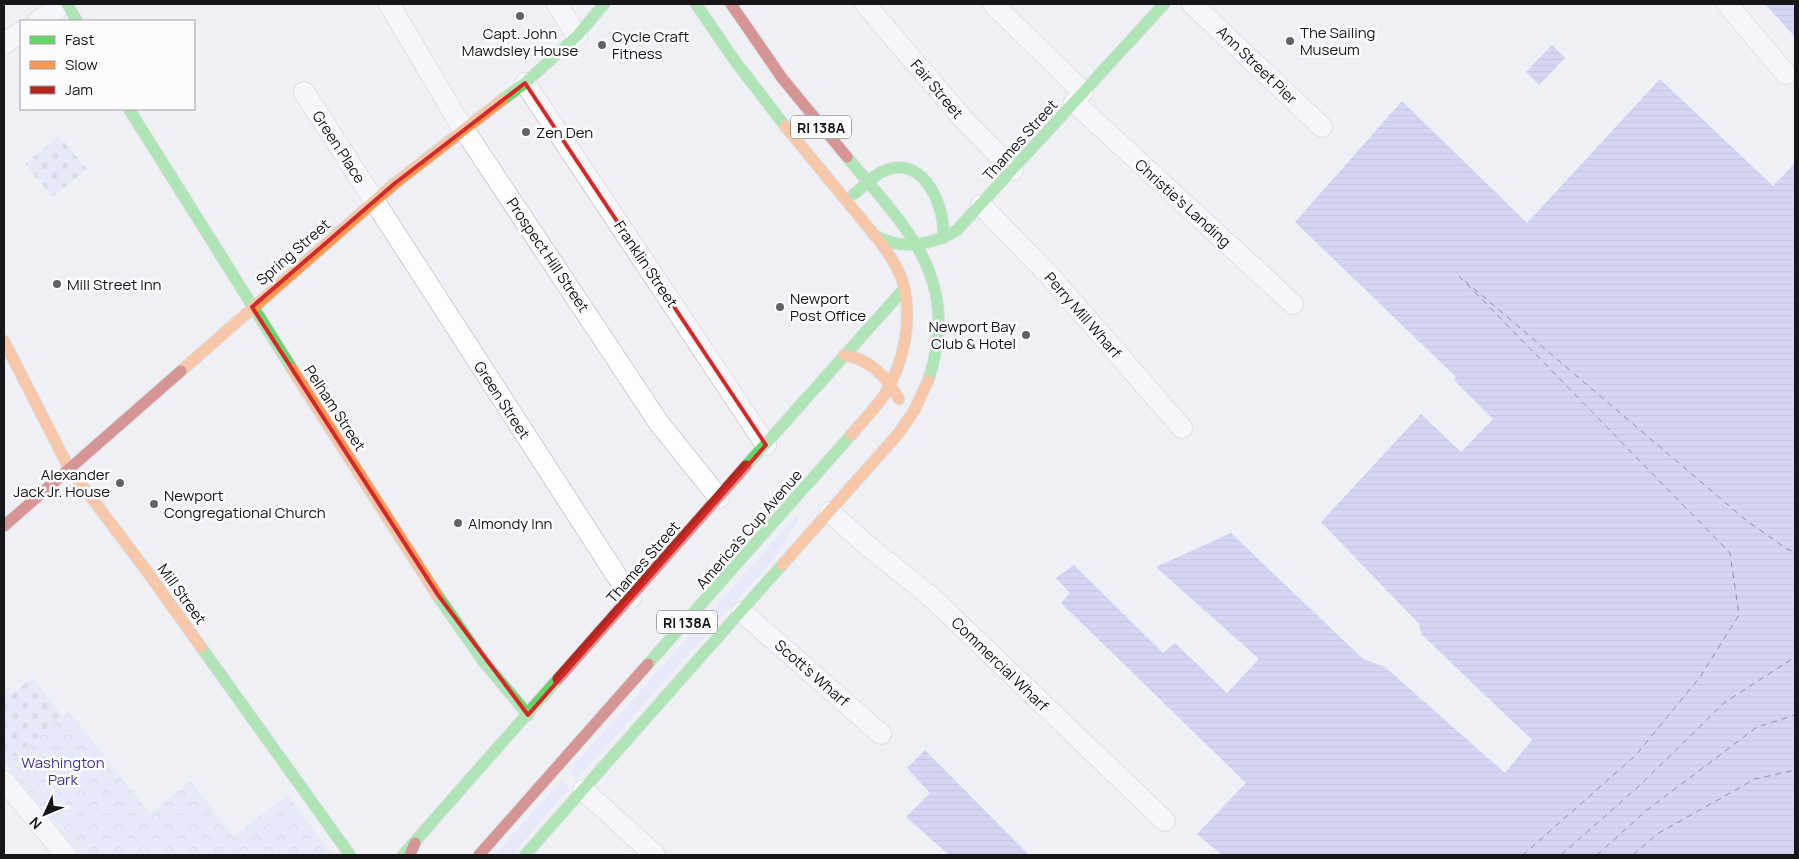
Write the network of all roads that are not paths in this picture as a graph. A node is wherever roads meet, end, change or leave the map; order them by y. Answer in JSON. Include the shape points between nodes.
{"nodes":[{"id":1,"x":66,"y":4,"type":"edge"},
{"id":2,"x":389,"y":4,"type":"edge"},
{"id":3,"x":558,"y":4,"type":"edge"},
{"id":4,"x":604,"y":4,"type":"edge"},
{"id":5,"x":696,"y":4,"type":"edge"},
{"id":6,"x":731,"y":4,"type":"edge"},
{"id":7,"x":865,"y":4,"type":"edge"},
{"id":8,"x":993,"y":4,"type":"edge"},
{"id":9,"x":1164,"y":4,"type":"edge"},
{"id":10,"x":1192,"y":4,"type":"edge"},
{"id":11,"x":1727,"y":4,"type":"edge"},
{"id":12,"x":40,"y":20,"type":"edge"},
{"id":13,"x":77,"y":20,"type":"edge"},
{"id":14,"x":20,"y":33,"type":"edge"},
{"id":15,"x":577,"y":36,"type":"junction"},
{"id":16,"x":4,"y":44,"type":"edge"},
{"id":17,"x":1786,"y":74,"type":"dead end"},
{"id":18,"x":525,"y":83,"type":"junction"},
{"id":19,"x":304,"y":92,"type":"dead end"},
{"id":20,"x":1079,"y":97,"type":"junction"},
{"id":21,"x":130,"y":110,"type":"edge"},
{"id":22,"x":1322,"y":127,"type":"dead end"},
{"id":23,"x":464,"y":129,"type":"junction"},
{"id":24,"x":1012,"y":170,"type":"junction"},
{"id":25,"x":868,"y":183,"type":"junction"},
{"id":26,"x":846,"y":201,"type":"junction"},
{"id":27,"x":374,"y":202,"type":"junction"},
{"id":28,"x":981,"y":205,"type":"junction"},
{"id":29,"x":874,"y":235,"type":"junction"},
{"id":30,"x":943,"y":238,"type":"junction"},
{"id":31,"x":918,"y":245,"type":"junction"},
{"id":32,"x":904,"y":289,"type":"junction"},
{"id":33,"x":1293,"y":304,"type":"dead end"},
{"id":34,"x":252,"y":307,"type":"junction"},
{"id":35,"x":4,"y":341,"type":"edge"},
{"id":36,"x":844,"y":356,"type":"junction"},
{"id":37,"x":890,"y":384,"type":"junction"},
{"id":38,"x":904,"y":427,"type":"junction"},
{"id":39,"x":1182,"y":428,"type":"dead end"},
{"id":40,"x":766,"y":445,"type":"junction"},
{"id":41,"x":69,"y":468,"type":"junction"},
{"id":42,"x":719,"y":498,"type":"junction"},
{"id":43,"x":830,"y":512,"type":"junction"},
{"id":44,"x":4,"y":526,"type":"edge"},
{"id":45,"x":631,"y":598,"type":"junction"},
{"id":46,"x":742,"y":612,"type":"junction"},
{"id":47,"x":528,"y":714,"type":"junction"},
{"id":48,"x":881,"y":734,"type":"dead end"},
{"id":49,"x":4,"y":781,"type":"edge"},
{"id":50,"x":583,"y":790,"type":"junction"},
{"id":51,"x":1164,"y":821,"type":"dead end"},
{"id":52,"x":415,"y":843,"type":"junction"},
{"id":53,"x":530,"y":853,"type":"edge"},
{"id":54,"x":66,"y":855,"type":"edge"},
{"id":55,"x":350,"y":855,"type":"edge"},
{"id":56,"x":403,"y":855,"type":"edge"},
{"id":57,"x":410,"y":855,"type":"edge"},
{"id":58,"x":479,"y":855,"type":"edge"},
{"id":59,"x":655,"y":855,"type":"edge"}],
"edges":[{"from":1,"to":12,"type":"street"},
{"from":1,"to":13,"type":"main road"},
{"from":2,"to":23,"type":"street","name":"Prospect Hill Street"},
{"from":3,"to":15,"type":"street"},
{"from":4,"to":15,"type":"main road","name":"Spring Street"},
{"from":5,"to":26,"type":"main road","number":"RI 138A","via":[[763,98]]},
{"from":6,"to":25,"type":"main road","number":"RI 138A","via":[[782,78]]},
{"from":7,"to":24,"type":"street","name":"Fair Street","via":[[965,121]]},
{"from":8,"to":20,"type":"street","name":"Christie's Landing"},
{"from":9,"to":20,"type":"main road","name":"Thames Street"},
{"from":10,"to":22,"type":"street","name":"Ann Street Pier"},
{"from":11,"to":17,"type":"street"},
{"from":14,"to":16,"type":"street"},
{"from":15,"to":18,"type":"main road","name":"Spring Street"},
{"from":18,"to":23,"type":"main road","name":"Spring Street"},
{"from":18,"to":40,"type":"street","name":"Franklin Street"},
{"from":19,"to":27,"type":"street","name":"Green Place"},
{"from":20,"to":24,"type":"main road","name":"Thames Street"},
{"from":20,"to":33,"type":"street","name":"Christie's Landing"},
{"from":21,"to":34,"type":"main road","name":"Pelham Street"},
{"from":23,"to":27,"type":"main road","name":"Spring Street"},
{"from":23,"to":42,"type":"street","name":"Prospect Hill Street","via":[[659,423]]},
{"from":24,"to":28,"type":"main road","name":"Thames Street"},
{"from":25,"to":26,"type":"main road"},
{"from":25,"to":30,"type":"main road","via":[[891,168],[915,173],[940,204],[945,225]]},
{"from":25,"to":31,"type":"main road","number":"RI 138A"},
{"from":26,"to":29,"type":"main road","number":"RI 138A"},
{"from":27,"to":34,"type":"main road","name":"Spring Street"},
{"from":27,"to":45,"type":"street","name":"Green Street"},
{"from":28,"to":30,"type":"main road","name":"Thames Street","via":[[957,230]]},
{"from":28,"to":39,"type":"street","name":"Perry Mill Wharf","via":[[1050,276]]},
{"from":29,"to":31,"type":"main road","name":"Thames Street","via":[[897,245]]},
{"from":29,"to":32,"type":"main road","name":"America's Cup Avenue","number":"RI 138A","via":[[894,262]]},
{"from":30,"to":31,"type":"main road","name":"Thames Street"},
{"from":31,"to":38,"type":"main road","number":"RI 138A","via":[[934,282],[939,333],[929,381]]},
{"from":32,"to":36,"type":"main road","name":"Thames Street"},
{"from":32,"to":37,"type":"main road","name":"America's Cup Avenue","number":"RI 138A","via":[[905,335]]},
{"from":34,"to":41,"type":"main road","name":"Spring Street"},
{"from":34,"to":47,"type":"main road","name":"Pelham Street","via":[[438,595],[483,659]]},
{"from":35,"to":41,"type":"main road","name":"Mill Street"},
{"from":36,"to":37,"type":"main road","via":[[864,360]]},
{"from":36,"to":40,"type":"main road","name":"Thames Street"},
{"from":37,"to":38,"type":"main road","via":[[901,406]]},
{"from":37,"to":58,"type":"main road","name":"America's Cup Avenue","number":"RI 138A","via":[[875,408],[828,462]]},
{"from":38,"to":43,"type":"main road","number":"RI 138A"},
{"from":40,"to":42,"type":"main road","name":"Thames Street"},
{"from":41,"to":44,"type":"main road","name":"Spring Street"},
{"from":41,"to":55,"type":"main road","name":"Mill Street"},
{"from":42,"to":45,"type":"main road","name":"Thames Street"},
{"from":43,"to":46,"type":"main road","number":"RI 138A"},
{"from":43,"to":51,"type":"street","name":"Commercial Wharf","via":[[929,596]]},
{"from":45,"to":47,"type":"main road","name":"Thames Street"},
{"from":46,"to":48,"type":"street","name":"Scott's Wharf"},
{"from":46,"to":50,"type":"main road","number":"RI 138A"},
{"from":47,"to":52,"type":"main road","name":"Thames Street"},
{"from":49,"to":54,"type":"street"},
{"from":50,"to":53,"type":"main road","number":"RI 138A"},
{"from":50,"to":59,"type":"street"},
{"from":52,"to":56,"type":"main road","name":"Thames Street"},
{"from":52,"to":57,"type":"main road"}]}
